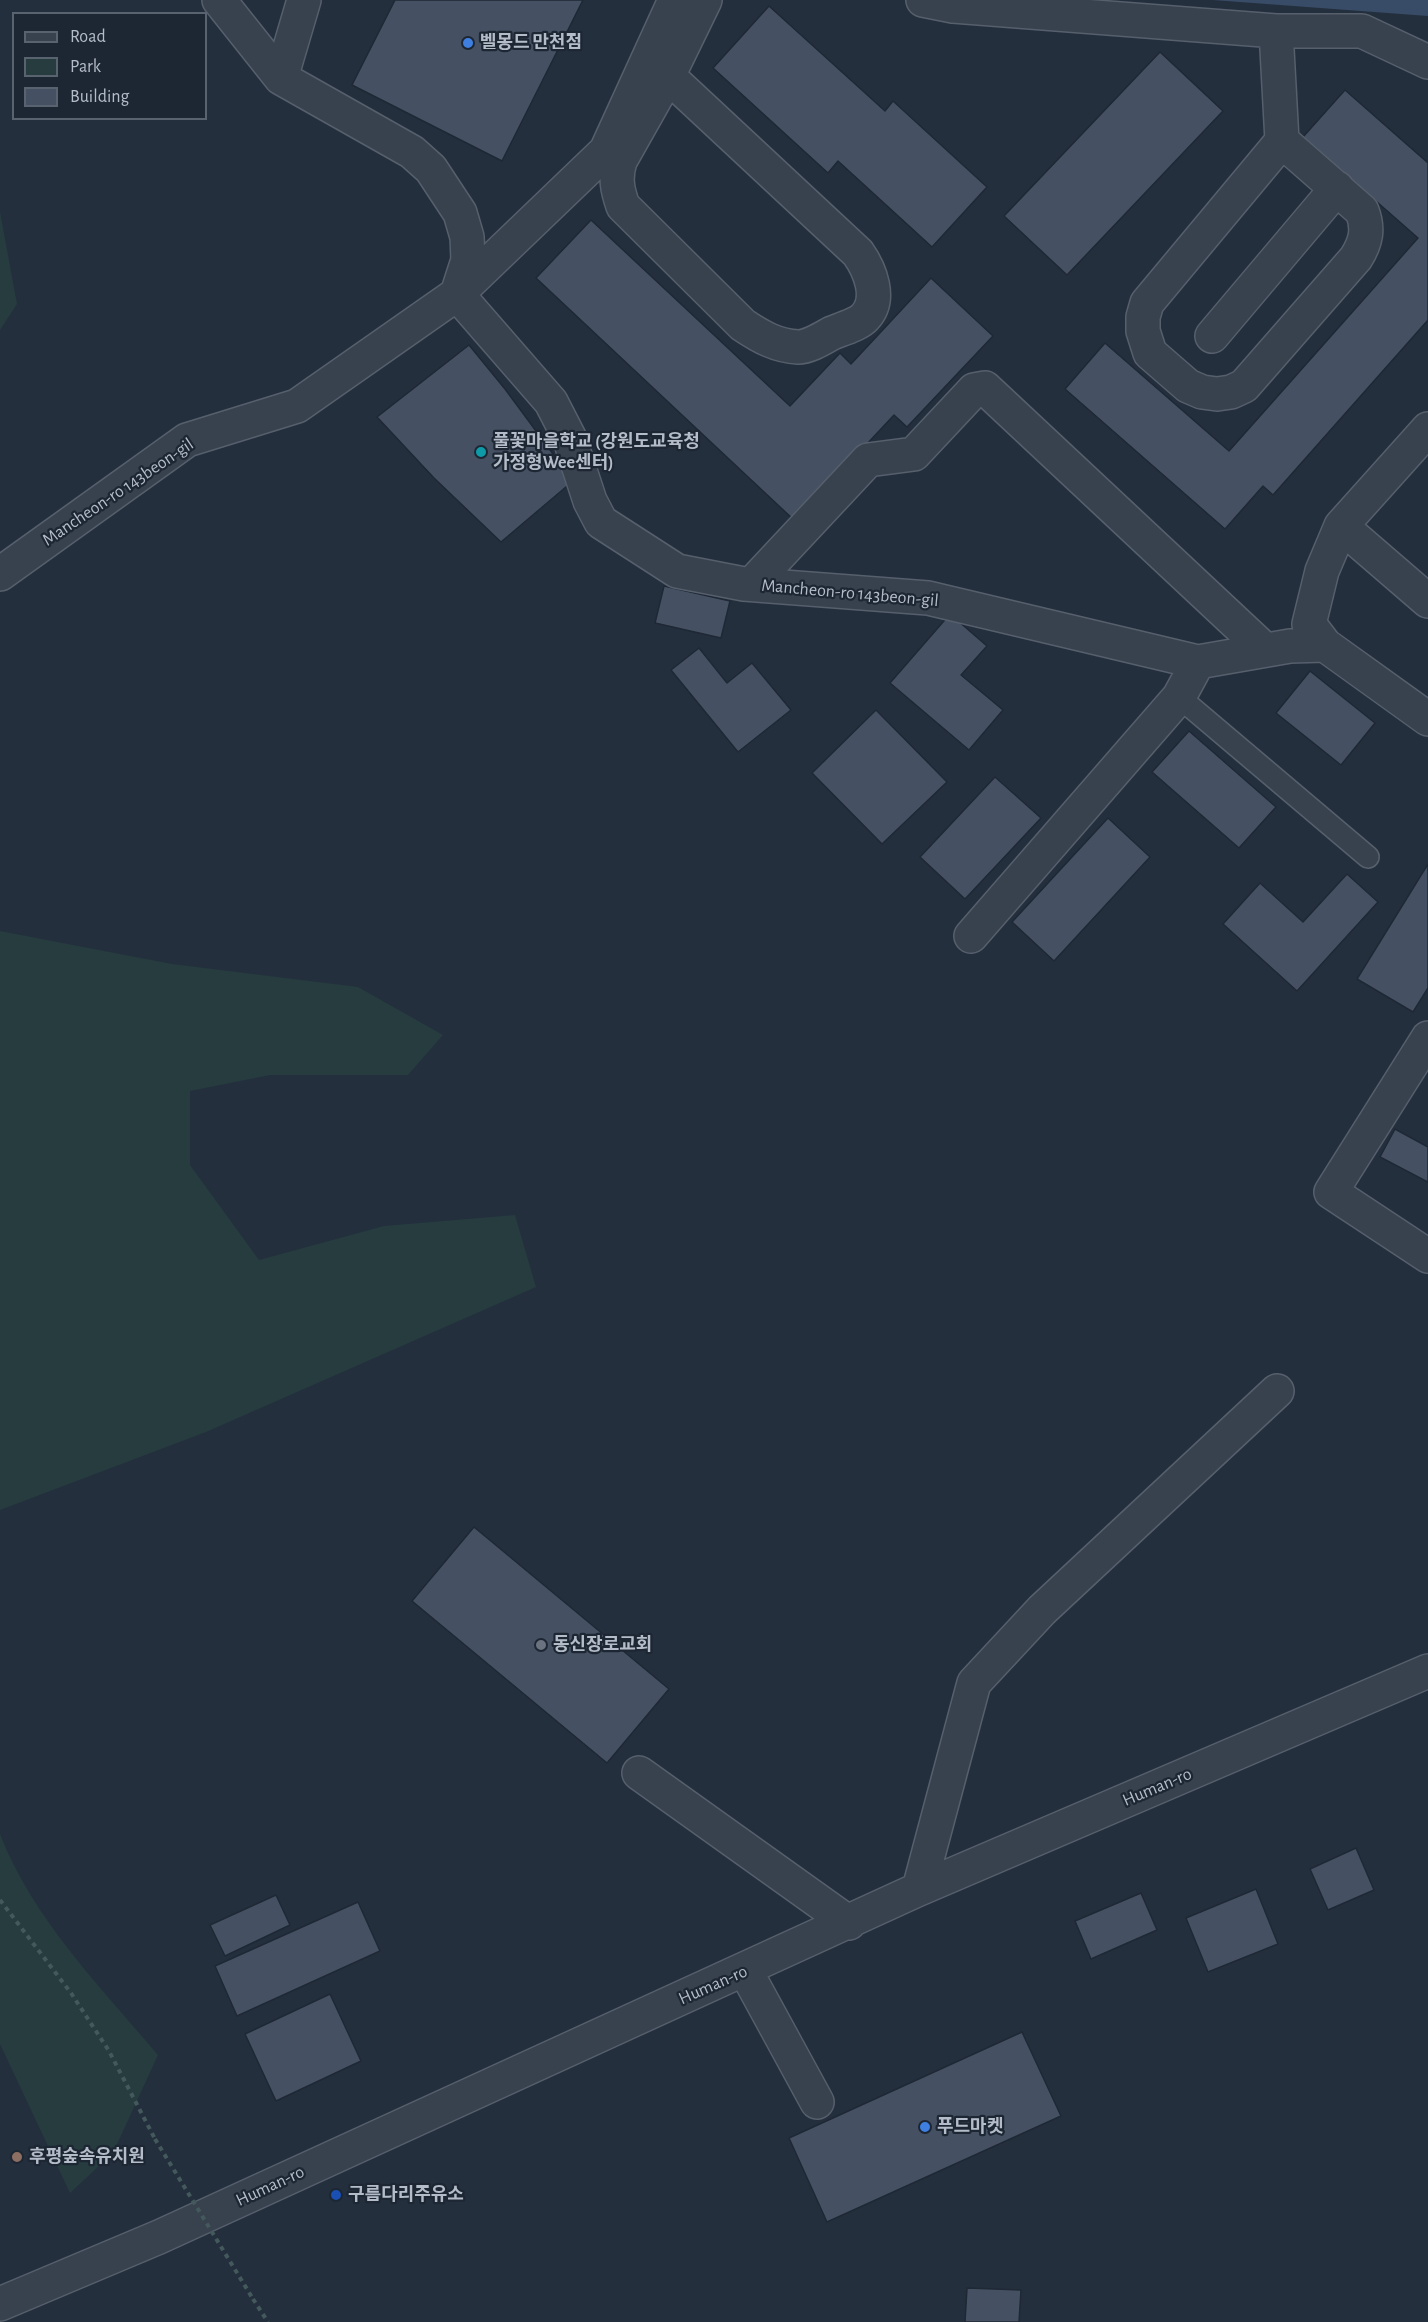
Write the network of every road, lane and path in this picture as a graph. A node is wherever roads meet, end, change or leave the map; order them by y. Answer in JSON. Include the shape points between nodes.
{"nodes":[{"id":1,"x":219,"y":0,"type":"edge"},
{"id":2,"x":304,"y":0,"type":"edge"},
{"id":3,"x":675,"y":0,"type":"edge"},
{"id":4,"x":705,"y":0,"type":"edge"},
{"id":5,"x":923,"y":0,"type":"edge"},
{"id":6,"x":1068,"y":0,"type":"edge"},
{"id":7,"x":1210,"y":6,"type":"edge"},
{"id":8,"x":1276,"y":31,"type":"junction"},
{"id":9,"x":1428,"y":40,"type":"edge"},
{"id":10,"x":1428,"y":62,"type":"edge"},
{"id":11,"x":669,"y":76,"type":"junction"},
{"id":12,"x":281,"y":78,"type":"junction"},
{"id":13,"x":1282,"y":141,"type":"junction"},
{"id":14,"x":1337,"y":188,"type":"junction"},
{"id":15,"x":457,"y":294,"type":"junction"},
{"id":16,"x":1212,"y":336,"type":"dead end"},
{"id":17,"x":1428,"y":429,"type":"edge"},
{"id":18,"x":1341,"y":526,"type":"junction"},
{"id":19,"x":0,"y":574,"type":"edge"},
{"id":20,"x":752,"y":584,"type":"junction"},
{"id":21,"x":1428,"y":601,"type":"edge"},
{"id":22,"x":1325,"y":645,"type":"junction"},
{"id":23,"x":1265,"y":650,"type":"junction"},
{"id":24,"x":1198,"y":662,"type":"junction"},
{"id":25,"x":1179,"y":697,"type":"junction"},
{"id":26,"x":1428,"y":719,"type":"edge"},
{"id":27,"x":1368,"y":857,"type":"dead end"},
{"id":28,"x":970,"y":936,"type":"dead end"},
{"id":29,"x":1428,"y":1038,"type":"edge"},
{"id":30,"x":1428,"y":1256,"type":"edge"},
{"id":31,"x":1277,"y":1391,"type":"dead end"},
{"id":32,"x":1428,"y":1671,"type":"edge"},
{"id":33,"x":639,"y":1773,"type":"dead end"},
{"id":34,"x":919,"y":1889,"type":"junction"},
{"id":35,"x":0,"y":1900,"type":"edge"},
{"id":36,"x":849,"y":1923,"type":"junction"},
{"id":37,"x":745,"y":1970,"type":"junction"},
{"id":38,"x":817,"y":2102,"type":"dead end"},
{"id":39,"x":0,"y":2304,"type":"edge"},
{"id":40,"x":268,"y":2322,"type":"edge"}],
"edges":[{"from":1,"to":12,"type":"street"},
{"from":2,"to":12,"type":"street"},
{"from":3,"to":15,"type":"street","via":[[606,151]]},
{"from":4,"to":11,"type":"street"},
{"from":5,"to":8,"type":"street","via":[[953,6]]},
{"from":6,"to":7,"type":"street"},
{"from":7,"to":9,"type":"street"},
{"from":8,"to":10,"type":"street","via":[[1362,31]]},
{"from":8,"to":13,"type":"street"},
{"from":11,"to":11,"type":"street","via":[[620,161],[616,176],[623,206],[743,325],[779,345],[801,347],[865,318],[873,302],[872,286],[868,267],[858,253]]},
{"from":12,"to":15,"type":"street","via":[[412,152],[431,169],[460,213],[467,237],[468,260]]},
{"from":13,"to":14,"type":"street"},
{"from":13,"to":14,"type":"street","via":[[1147,303],[1143,331],[1150,354],[1188,386],[1217,394],[1244,386],[1356,258],[1364,246],[1366,222],[1362,211]]},
{"from":14,"to":16,"type":"street"},
{"from":15,"to":19,"type":"street","name":"Mancheon-ro 143beon-gil","via":[[297,406],[187,440]]},
{"from":15,"to":20,"type":"street","name":"Mancheon-ro 143beon-gil","via":[[551,402],[569,437],[601,522],[677,571],[721,582]]},
{"from":17,"to":18,"type":"street"},
{"from":18,"to":21,"type":"street"},
{"from":18,"to":22,"type":"street","via":[[1322,571],[1309,624]]},
{"from":20,"to":23,"type":"street","via":[[868,460],[914,454],[972,392],[985,388]]},
{"from":20,"to":24,"type":"street","name":"Mancheon-ro 143beon-gil","via":[[928,598]]},
{"from":22,"to":23,"type":"street","name":"Mancheon-ro 143beon-gil"},
{"from":22,"to":26,"type":"street"},
{"from":23,"to":24,"type":"street","name":"Mancheon-ro 143beon-gil"},
{"from":24,"to":25,"type":"street"},
{"from":25,"to":27,"type":"lane"},
{"from":25,"to":28,"type":"street"},
{"from":29,"to":30,"type":"street","via":[[1331,1192]]},
{"from":31,"to":34,"type":"street","via":[[1042,1610],[974,1683]]},
{"from":32,"to":34,"type":"street","name":"Human-ro"},
{"from":33,"to":36,"type":"street"},
{"from":34,"to":36,"type":"street","name":"Human-ro"},
{"from":35,"to":40,"type":"path","bridge":true,"via":[[110,2051],[155,2139]]},
{"from":36,"to":37,"type":"street","name":"Human-ro"},
{"from":37,"to":38,"type":"street"},
{"from":37,"to":39,"type":"street","name":"Human-ro","via":[[159,2237]]}]}
